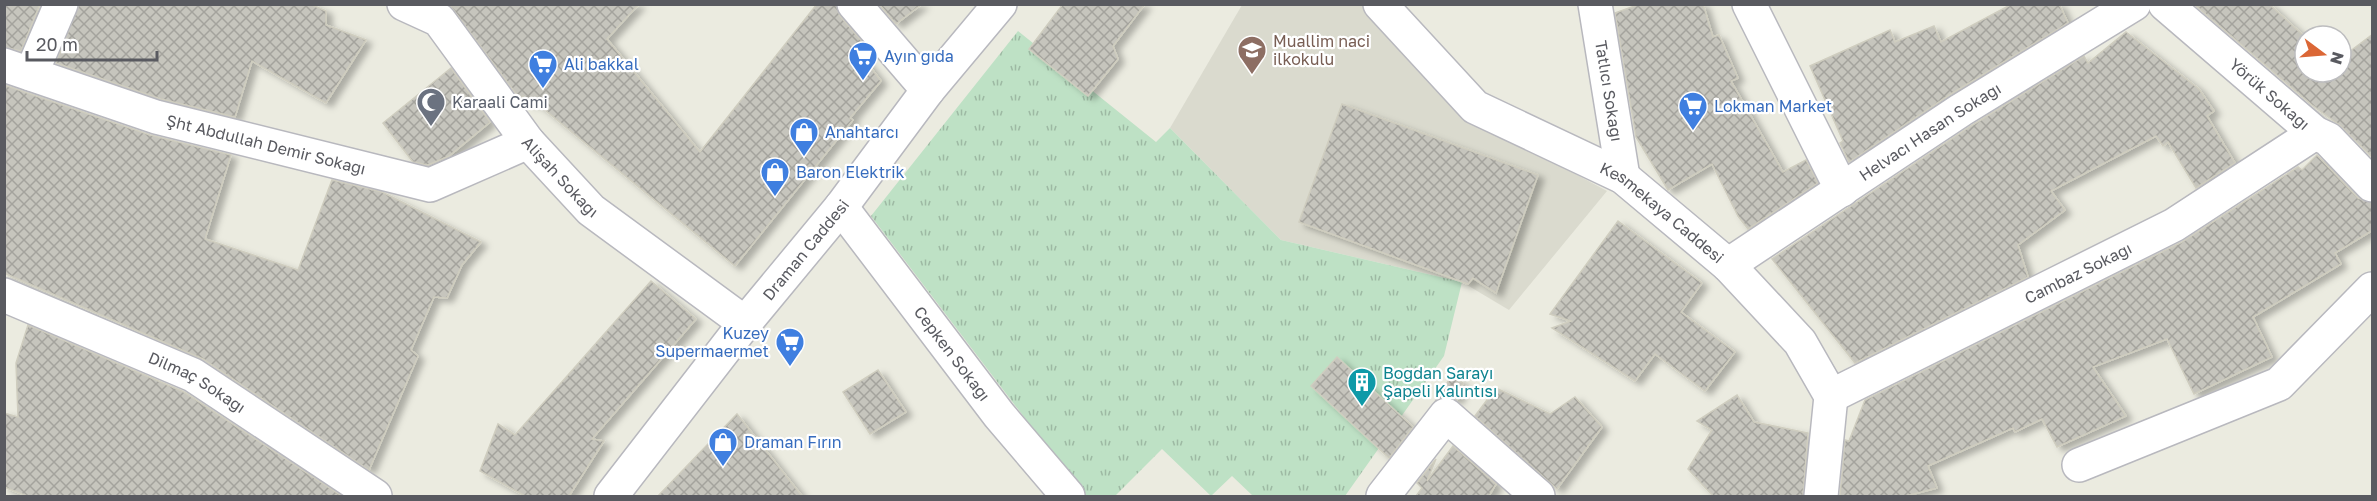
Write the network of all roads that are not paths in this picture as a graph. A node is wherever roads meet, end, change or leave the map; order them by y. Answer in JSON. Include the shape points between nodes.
{"nodes":[{"id":1,"x":61,"y":4,"type":"edge"},
{"id":2,"x":405,"y":4,"type":"edge"},
{"id":3,"x":854,"y":4,"type":"edge"},
{"id":4,"x":1000,"y":4,"type":"edge"},
{"id":5,"x":1380,"y":4,"type":"edge"},
{"id":6,"x":1595,"y":4,"type":"edge"},
{"id":7,"x":1749,"y":4,"type":"edge"},
{"id":8,"x":2134,"y":4,"type":"edge"},
{"id":9,"x":2165,"y":4,"type":"edge"},
{"id":10,"x":445,"y":12,"type":"edge"},
{"id":11,"x":18,"y":69,"type":"edge"},
{"id":12,"x":928,"y":90,"type":"junction"},
{"id":13,"x":2315,"y":133,"type":"junction"},
{"id":14,"x":528,"y":142,"type":"junction"},
{"id":15,"x":1623,"y":177,"type":"junction"},
{"id":16,"x":2373,"y":185,"type":"edge"},
{"id":17,"x":1842,"y":190,"type":"junction"},
{"id":18,"x":841,"y":207,"type":"junction"},
{"id":19,"x":1728,"y":264,"type":"junction"},
{"id":20,"x":2373,"y":289,"type":"edge"},
{"id":21,"x":4,"y":295,"type":"edge"},
{"id":22,"x":745,"y":323,"type":"junction"},
{"id":23,"x":1831,"y":396,"type":"junction"},
{"id":24,"x":2079,"y":465,"type":"dead end"},
{"id":25,"x":375,"y":496,"type":"edge"},
{"id":26,"x":610,"y":496,"type":"edge"},
{"id":27,"x":1068,"y":496,"type":"edge"},
{"id":28,"x":1383,"y":496,"type":"edge"},
{"id":29,"x":1538,"y":496,"type":"edge"},
{"id":30,"x":1821,"y":496,"type":"edge"}],
"edges":[{"from":1,"to":11,"type":"street"},
{"from":2,"to":10,"type":"street","name":"Alişah Sokağı"},
{"from":3,"to":12,"type":"street"},
{"from":4,"to":12,"type":"street","name":"Draman Caddesi"},
{"from":5,"to":15,"type":"street","name":"Kesmekaya Caddesi","via":[[1475,107]]},
{"from":6,"to":15,"type":"street","name":"Tatlıcı Sokağı"},
{"from":7,"to":17,"type":"street"},
{"from":8,"to":17,"type":"street","name":"Helvacı Hasan Sokağı","via":[[1961,110]]},
{"from":9,"to":13,"type":"street","name":"Yörük Sokağı"},
{"from":10,"to":14,"type":"street","name":"Alişah Sokağı"},
{"from":11,"to":14,"type":"street","name":"Şht Abdullah Demir Sokağı","via":[[156,117],[430,185]]},
{"from":12,"to":18,"type":"street","name":"Draman Caddesi"},
{"from":13,"to":16,"type":"street","name":"Yörük Sokağı","via":[[2328,140]]},
{"from":13,"to":23,"type":"street","name":"Cambaz Sokağı","via":[[2174,225]]},
{"from":14,"to":22,"type":"street","name":"Alişah Sokağı","via":[[591,210]]},
{"from":15,"to":19,"type":"street","name":"Kesmekaya Caddesi"},
{"from":17,"to":19,"type":"street","name":"Helvacı Hasan Sokağı"},
{"from":18,"to":22,"type":"street","name":"Draman Caddesi"},
{"from":18,"to":27,"type":"street","name":"Cepken Sokağı","via":[[999,415]]},
{"from":19,"to":23,"type":"street","name":"Kesmekaya Caddesi","via":[[1800,342]]},
{"from":20,"to":24,"type":"street","via":[[2279,384]]},
{"from":21,"to":25,"type":"street","name":"Dilmaç Sokağı","via":[[193,375]]},
{"from":22,"to":26,"type":"street","name":"Draman Caddesi"},
{"from":23,"to":30,"type":"street"},
{"from":28,"to":29,"type":"street","via":[[1446,415]]}]}
